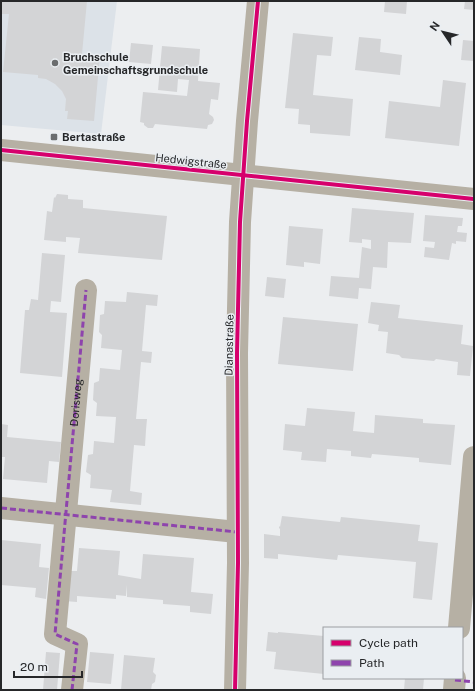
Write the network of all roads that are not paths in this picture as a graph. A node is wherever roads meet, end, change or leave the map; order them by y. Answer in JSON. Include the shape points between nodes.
{"nodes":[{"id":1,"x":258,"y":1,"type":"edge"},
{"id":2,"x":1,"y":150,"type":"edge"},
{"id":3,"x":243,"y":176,"type":"junction"},
{"id":4,"x":474,"y":199,"type":"edge"},
{"id":5,"x":86,"y":290,"type":"dead end"},
{"id":6,"x":473,"y":469,"type":"edge"},
{"id":7,"x":1,"y":508,"type":"edge"},
{"id":8,"x":65,"y":515,"type":"junction"},
{"id":9,"x":237,"y":532,"type":"junction"},
{"id":10,"x":459,"y":627,"type":"edge"},
{"id":11,"x":455,"y":679,"type":"edge"},
{"id":12,"x":72,"y":690,"type":"edge"},
{"id":13,"x":236,"y":690,"type":"edge"},
{"id":14,"x":454,"y":690,"type":"edge"}],
"edges":[{"from":1,"to":3,"type":"street","name":"Dianastraße"},
{"from":2,"to":3,"type":"street","name":"Hedwigstraße"},
{"from":3,"to":4,"type":"street","name":"Hedwigstraße"},
{"from":3,"to":9,"type":"street","name":"Dianastraße","via":[[237,353]]},
{"from":5,"to":8,"type":"street","name":"Dorisweg"},
{"from":6,"to":10,"type":"street"},
{"from":7,"to":8,"type":"street"},
{"from":8,"to":9,"type":"street"},
{"from":8,"to":12,"type":"street","name":"Dorisweg","via":[[55,634],[77,644]]},
{"from":9,"to":13,"type":"street","name":"Dianastraße"},
{"from":11,"to":14,"type":"street"}]}
